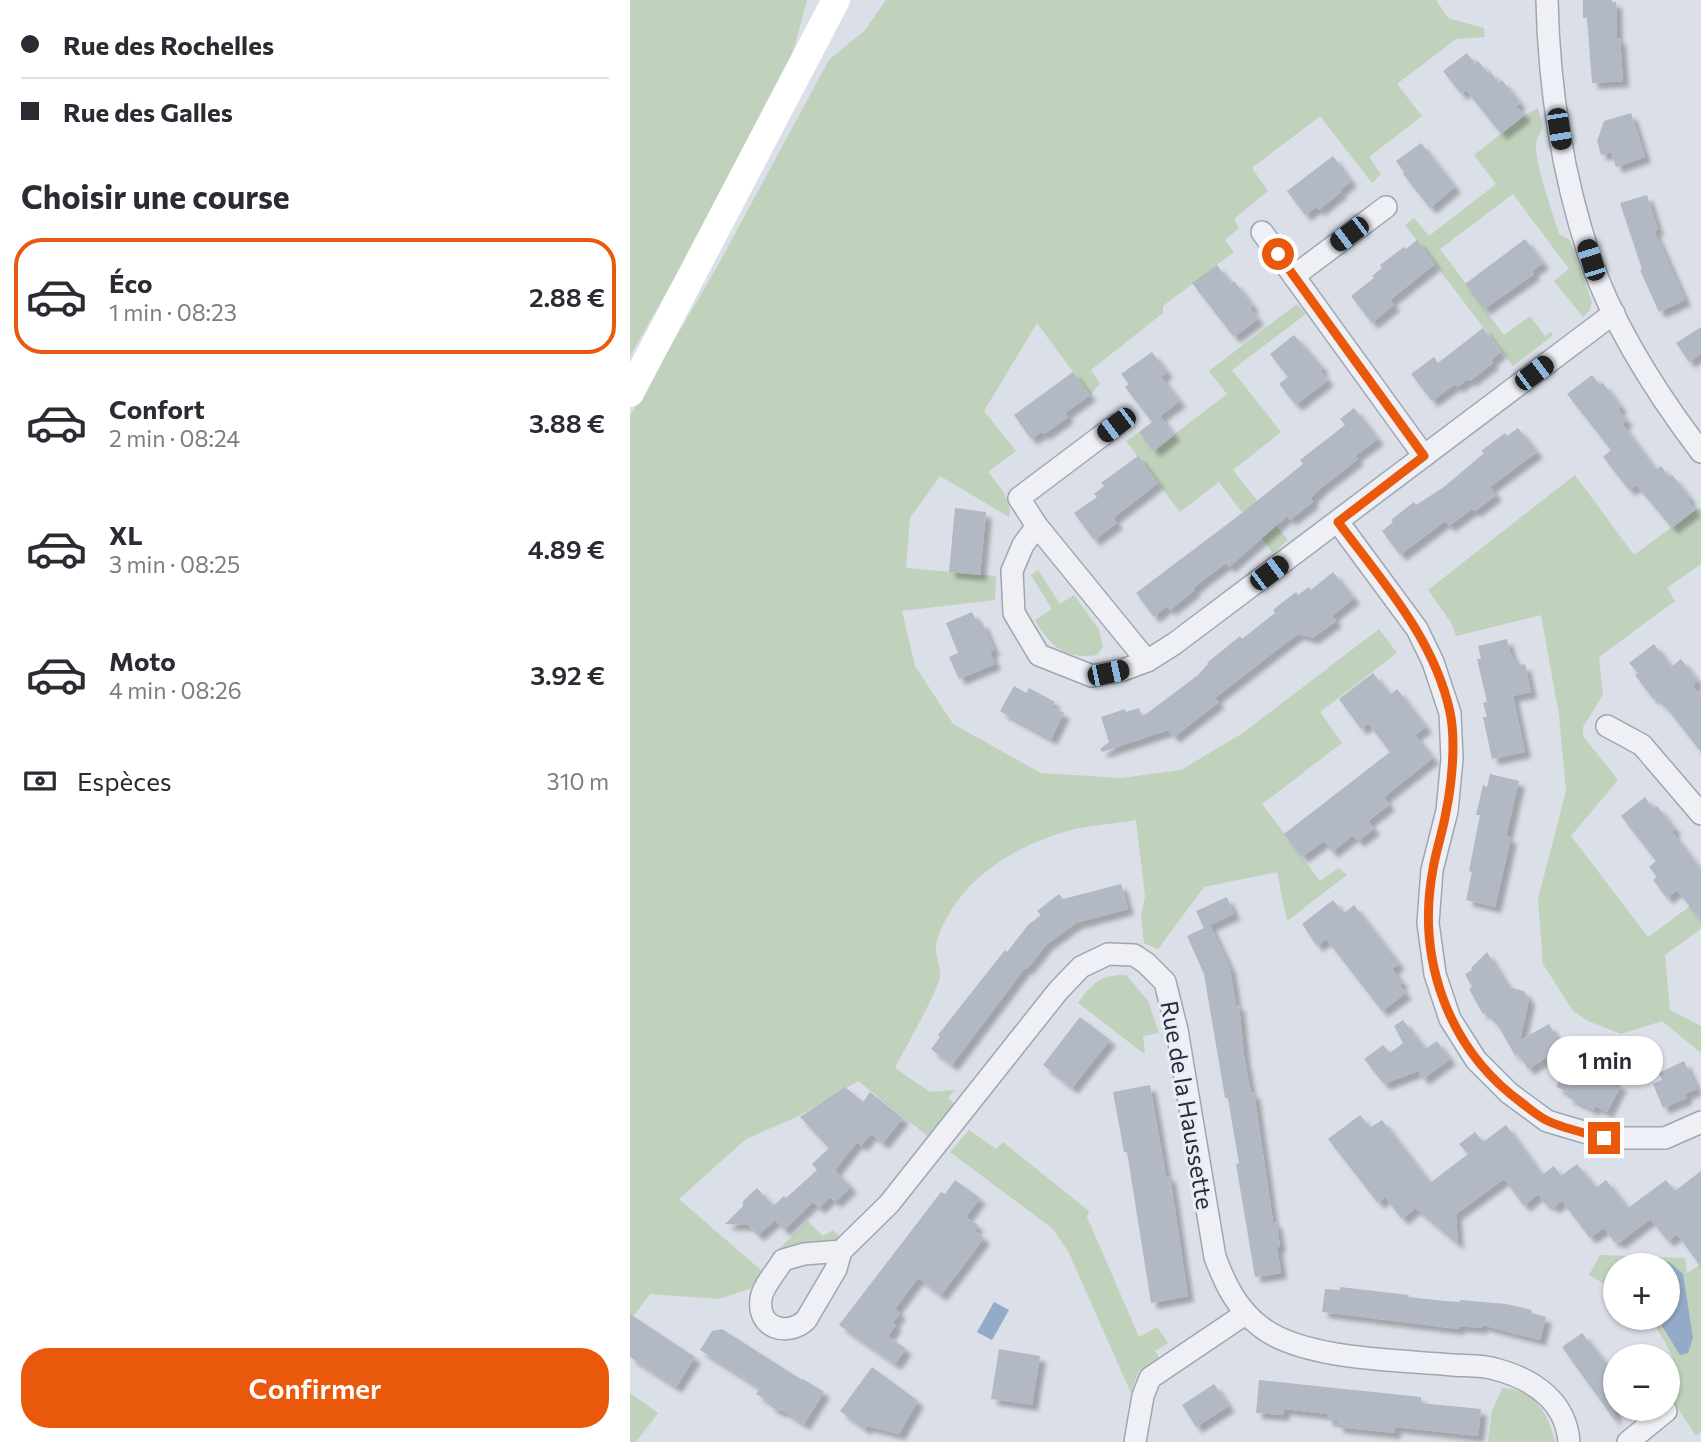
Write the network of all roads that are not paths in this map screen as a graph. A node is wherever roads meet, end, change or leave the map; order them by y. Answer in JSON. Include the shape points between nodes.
{"nodes":[{"id":1,"x":836,"y":0,"type":"edge"},
{"id":2,"x":1547,"y":0,"type":"edge"},
{"id":3,"x":1386,"y":207,"type":"dead end"},
{"id":4,"x":1262,"y":232,"type":"dead end"},
{"id":5,"x":1294,"y":276,"type":"junction"},
{"id":6,"x":1614,"y":313,"type":"junction"},
{"id":7,"x":630,"y":393,"type":"edge"},
{"id":8,"x":1116,"y":425,"type":"dead end"},
{"id":9,"x":1701,"y":453,"type":"edge"},
{"id":10,"x":1424,"y":456,"type":"junction"},
{"id":11,"x":1338,"y":522,"type":"junction"},
{"id":12,"x":1037,"y":526,"type":"junction"},
{"id":13,"x":1147,"y":661,"type":"junction"},
{"id":14,"x":1607,"y":726,"type":"dead end"},
{"id":15,"x":1701,"y":814,"type":"edge"},
{"id":16,"x":1701,"y":1122,"type":"edge"},
{"id":17,"x":841,"y":1251,"type":"dead end"},
{"id":18,"x":1245,"y":1314,"type":"junction"},
{"id":19,"x":1655,"y":1421,"type":"edge"},
{"id":20,"x":1632,"y":1441,"type":"edge"},
{"id":21,"x":1135,"y":1442,"type":"edge"},
{"id":22,"x":1569,"y":1442,"type":"edge"}],
"edges":[{"from":1,"to":7,"type":"main road"},
{"from":2,"to":6,"type":"street","via":[[1551,85],[1562,151],[1591,260]]},
{"from":3,"to":5,"type":"street"},
{"from":4,"to":5,"type":"street"},
{"from":5,"to":10,"type":"street"},
{"from":6,"to":9,"type":"street"},
{"from":6,"to":10,"type":"street"},
{"from":8,"to":12,"type":"street","via":[[1019,498]]},
{"from":10,"to":11,"type":"street"},
{"from":11,"to":13,"type":"street"},
{"from":11,"to":16,"type":"street","via":[[1417,629],[1450,713],[1447,811],[1432,870],[1428,923],[1435,974],[1450,1018],[1476,1060],[1509,1093],[1547,1121],[1604,1138],[1665,1138]]},
{"from":12,"to":13,"type":"street"},
{"from":12,"to":13,"type":"street","via":[[1012,571],[1014,613],[1039,655],[1092,676]]},
{"from":14,"to":15,"type":"street","via":[[1642,745]]},
{"from":17,"to":18,"type":"street","name":"Rue de la Haussette","via":[[888,1204],[1081,967],[1108,954],[1134,955],[1165,982],[1215,1257],[1226,1287]]},
{"from":18,"to":21,"type":"street","via":[[1150,1378]]},
{"from":18,"to":22,"type":"street","name":"Rue de la Haussette","via":[[1288,1343],[1352,1356],[1494,1368],[1527,1380],[1552,1399],[1568,1424]]},
{"from":19,"to":20,"type":"street"}]}
